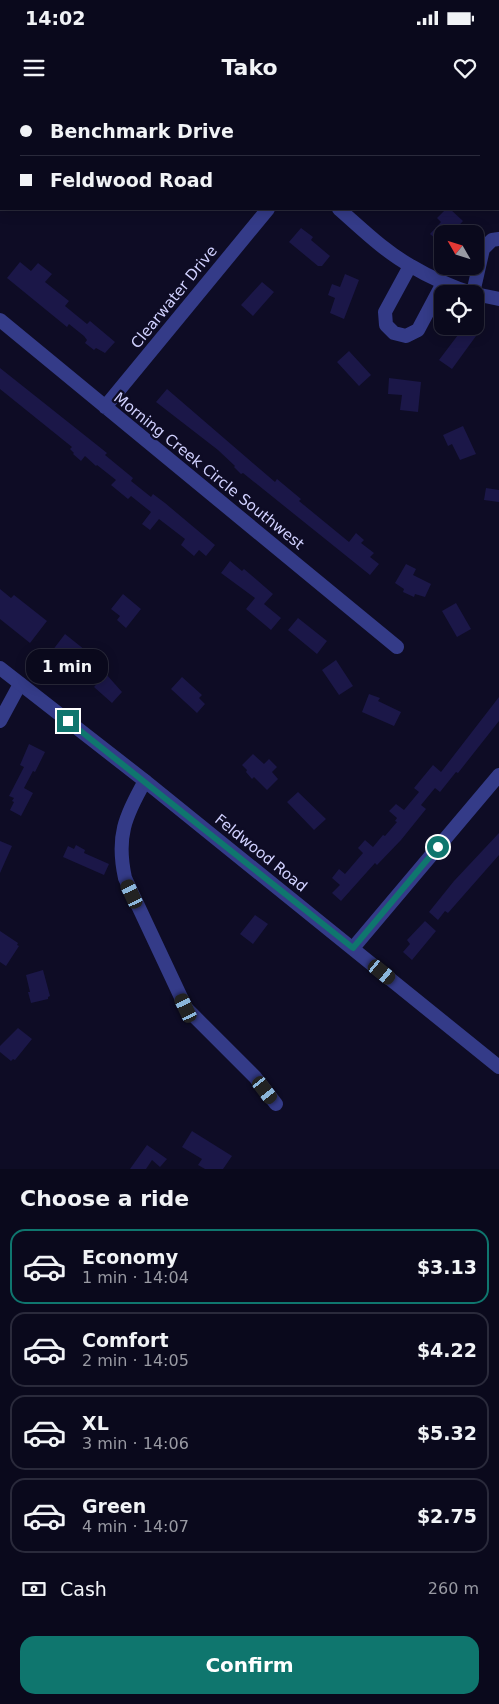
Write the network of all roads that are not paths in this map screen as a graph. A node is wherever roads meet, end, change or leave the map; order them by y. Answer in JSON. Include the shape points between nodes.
{"nodes":[{"id":1,"x":267,"y":210,"type":"edge"},
{"id":2,"x":339,"y":210,"type":"edge"},
{"id":3,"x":499,"y":239,"type":"edge"},
{"id":4,"x":410,"y":266,"type":"junction"},
{"id":5,"x":443,"y":283,"type":"junction"},
{"id":6,"x":449,"y":285,"type":"edge"},
{"id":7,"x":476,"y":285,"type":"edge"},
{"id":8,"x":484,"y":296,"type":"edge"},
{"id":9,"x":499,"y":299,"type":"edge"},
{"id":10,"x":0,"y":320,"type":"edge"},
{"id":11,"x":105,"y":407,"type":"junction"},
{"id":12,"x":397,"y":647,"type":"dead end"},
{"id":13,"x":0,"y":668,"type":"edge"},
{"id":14,"x":20,"y":684,"type":"junction"},
{"id":15,"x":0,"y":721,"type":"edge"},
{"id":16,"x":499,"y":775,"type":"edge"},
{"id":17,"x":145,"y":781,"type":"junction"},
{"id":18,"x":353,"y":948,"type":"junction"},
{"id":19,"x":499,"y":1067,"type":"edge"},
{"id":20,"x":276,"y":1104,"type":"dead end"}],
"edges":[{"from":1,"to":11,"type":"street","name":"Clearwater Drive"},
{"from":2,"to":4,"type":"street"},
{"from":3,"to":7,"type":"street","via":[[492,240],[483,248]]},
{"from":4,"to":5,"type":"street"},
{"from":4,"to":5,"type":"street","via":[[385,312],[386,325],[394,333],[406,336],[418,330]]},
{"from":5,"to":6,"type":"street"},
{"from":8,"to":9,"type":"street"},
{"from":10,"to":11,"type":"street","name":"Morning Creek Circle Southwest"},
{"from":11,"to":12,"type":"street","name":"Morning Creek Circle Southwest"},
{"from":13,"to":14,"type":"street","name":"Feldwood Road"},
{"from":14,"to":15,"type":"street"},
{"from":14,"to":17,"type":"street","name":"Feldwood Road"},
{"from":16,"to":18,"type":"street"},
{"from":17,"to":18,"type":"street","name":"Feldwood Road"},
{"from":17,"to":20,"type":"street","via":[[130,807],[122,838],[125,878],[186,1008],[255,1077]]},
{"from":18,"to":19,"type":"street","name":"Feldwood Road"}]}
